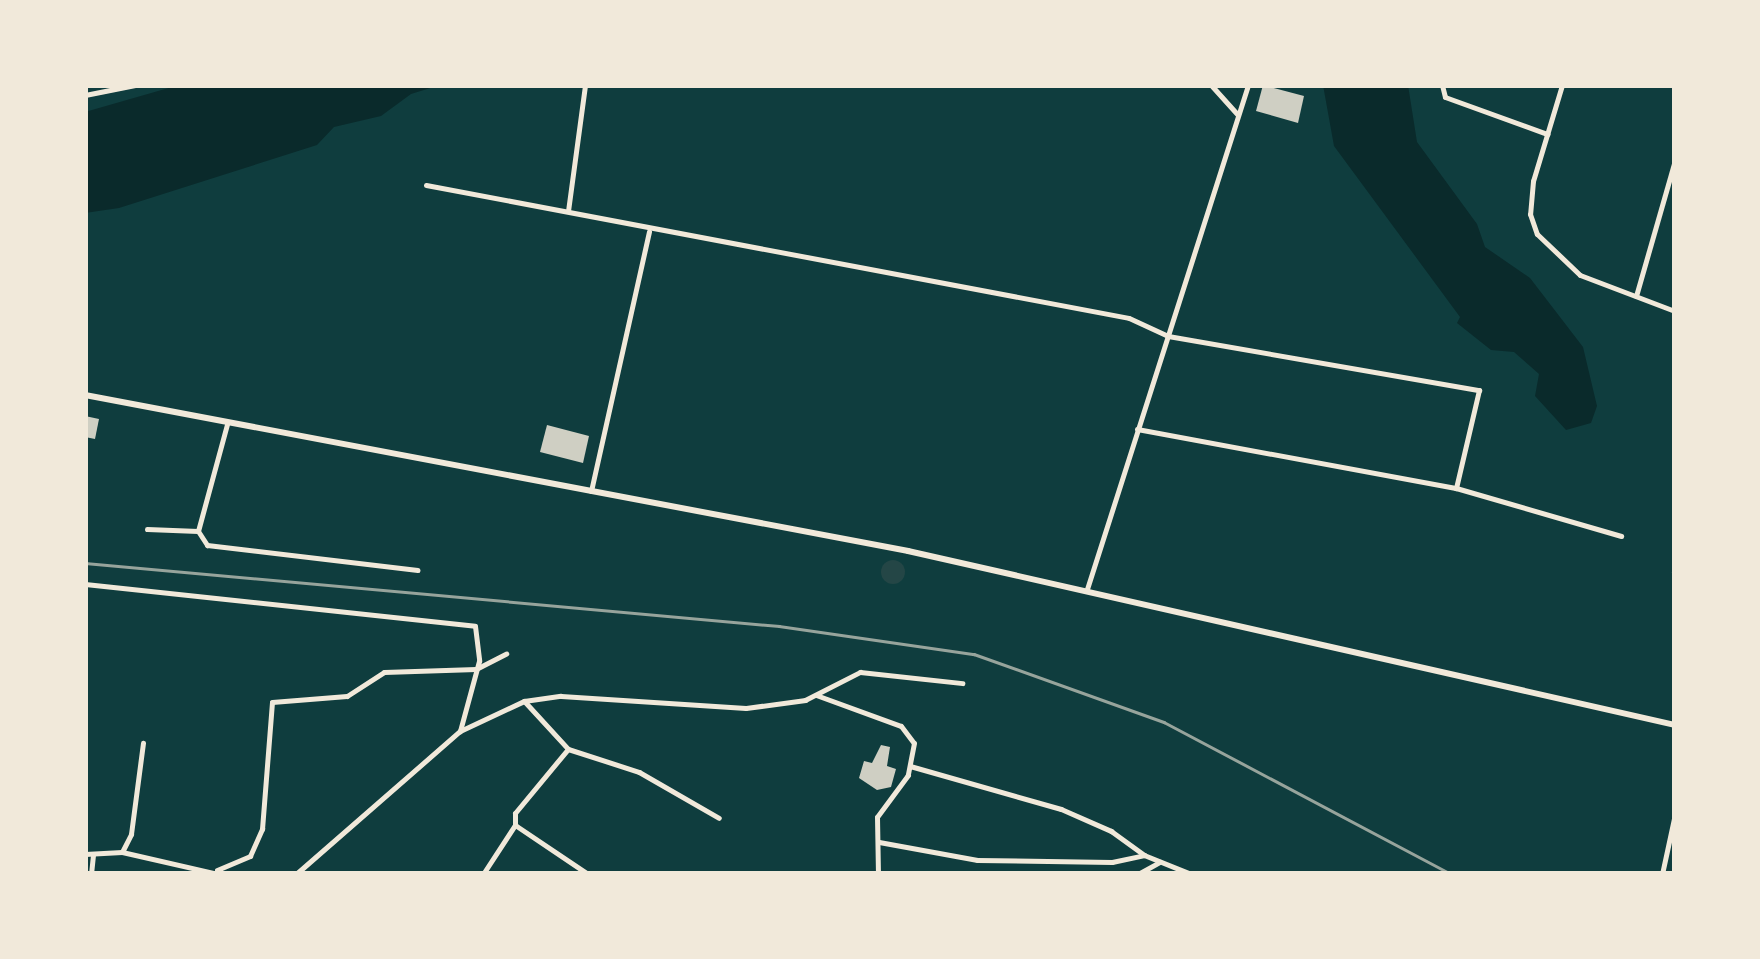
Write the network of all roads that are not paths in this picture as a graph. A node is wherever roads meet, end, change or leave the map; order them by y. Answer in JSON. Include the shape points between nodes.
{"nodes":[{"id":1,"x":135,"y":85,"type":"edge"},
{"id":2,"x":585,"y":85,"type":"edge"},
{"id":3,"x":1211,"y":85,"type":"edge"},
{"id":4,"x":1248,"y":85,"type":"edge"},
{"id":5,"x":1442,"y":85,"type":"edge"},
{"id":6,"x":1562,"y":85,"type":"edge"},
{"id":7,"x":85,"y":95,"type":"edge"},
{"id":8,"x":1238,"y":115,"type":"junction"},
{"id":9,"x":1547,"y":134,"type":"junction"},
{"id":10,"x":1675,"y":160,"type":"edge"},
{"id":11,"x":426,"y":185,"type":"dead end"},
{"id":12,"x":568,"y":212,"type":"junction"},
{"id":13,"x":649,"y":230,"type":"junction"},
{"id":14,"x":1636,"y":297,"type":"junction"},
{"id":15,"x":1675,"y":311,"type":"edge"},
{"id":16,"x":1168,"y":336,"type":"junction"},
{"id":17,"x":85,"y":395,"type":"edge"},
{"id":18,"x":227,"y":424,"type":"junction"},
{"id":19,"x":1137,"y":429,"type":"junction"},
{"id":20,"x":1456,"y":488,"type":"junction"},
{"id":21,"x":591,"y":492,"type":"junction"},
{"id":22,"x":147,"y":529,"type":"dead end"},
{"id":23,"x":198,"y":532,"type":"junction"},
{"id":24,"x":1621,"y":536,"type":"dead end"},
{"id":25,"x":418,"y":570,"type":"dead end"},
{"id":26,"x":85,"y":584,"type":"edge"},
{"id":27,"x":1087,"y":589,"type":"junction"},
{"id":28,"x":506,"y":654,"type":"dead end"},
{"id":29,"x":476,"y":670,"type":"junction"},
{"id":30,"x":962,"y":684,"type":"dead end"},
{"id":31,"x":816,"y":695,"type":"junction"},
{"id":32,"x":524,"y":701,"type":"junction"},
{"id":33,"x":1675,"y":725,"type":"edge"},
{"id":34,"x":460,"y":731,"type":"junction"},
{"id":35,"x":143,"y":743,"type":"dead end"},
{"id":36,"x":568,"y":749,"type":"junction"},
{"id":37,"x":910,"y":766,"type":"junction"},
{"id":38,"x":1675,"y":814,"type":"edge"},
{"id":39,"x":719,"y":818,"type":"dead end"},
{"id":40,"x":516,"y":825,"type":"junction"},
{"id":41,"x":879,"y":842,"type":"junction"},
{"id":42,"x":122,"y":852,"type":"junction"},
{"id":43,"x":85,"y":854,"type":"edge"},
{"id":44,"x":1144,"y":855,"type":"junction"},
{"id":45,"x":93,"y":856,"type":"junction"},
{"id":46,"x":1160,"y":862,"type":"junction"},
{"id":47,"x":218,"y":872,"type":"edge"},
{"id":48,"x":91,"y":874,"type":"edge"},
{"id":49,"x":296,"y":874,"type":"edge"},
{"id":50,"x":482,"y":874,"type":"edge"},
{"id":51,"x":588,"y":874,"type":"edge"},
{"id":52,"x":878,"y":874,"type":"edge"},
{"id":53,"x":1138,"y":874,"type":"edge"},
{"id":54,"x":1191,"y":874,"type":"edge"},
{"id":55,"x":1662,"y":874,"type":"edge"}],
"edges":[{"from":1,"to":7,"type":"street"},
{"from":2,"to":12,"type":"street"},
{"from":3,"to":8,"type":"street"},
{"from":4,"to":8,"type":"street"},
{"from":5,"to":9,"type":"street","via":[[1445,98]]},
{"from":6,"to":9,"type":"street"},
{"from":8,"to":16,"type":"street"},
{"from":9,"to":14,"type":"street","via":[[1530,214],[1538,234],[1580,275]]},
{"from":10,"to":14,"type":"street"},
{"from":11,"to":12,"type":"street"},
{"from":12,"to":13,"type":"street"},
{"from":13,"to":16,"type":"street","via":[[1129,318]]},
{"from":13,"to":21,"type":"street"},
{"from":14,"to":15,"type":"street"},
{"from":16,"to":19,"type":"street"},
{"from":16,"to":20,"type":"street","via":[[1479,390]]},
{"from":17,"to":18,"type":"street"},
{"from":18,"to":21,"type":"street"},
{"from":18,"to":23,"type":"street"},
{"from":19,"to":20,"type":"street"},
{"from":19,"to":27,"type":"street"},
{"from":20,"to":24,"type":"street"},
{"from":21,"to":27,"type":"street"},
{"from":22,"to":23,"type":"street"},
{"from":23,"to":25,"type":"street","via":[[206,545]]},
{"from":26,"to":29,"type":"street","via":[[475,626]]},
{"from":27,"to":33,"type":"street"},
{"from":28,"to":29,"type":"street"},
{"from":29,"to":34,"type":"street"},
{"from":29,"to":47,"type":"street","via":[[384,672],[346,696],[272,702],[262,829],[250,856]]},
{"from":30,"to":31,"type":"street","via":[[860,672]]},
{"from":31,"to":32,"type":"street","via":[[710,710],[561,696]]},
{"from":31,"to":37,"type":"street","via":[[901,726],[914,743]]},
{"from":32,"to":34,"type":"street"},
{"from":32,"to":36,"type":"street"},
{"from":34,"to":49,"type":"street"},
{"from":35,"to":42,"type":"street","via":[[131,834]]},
{"from":36,"to":39,"type":"street","via":[[639,772]]},
{"from":36,"to":40,"type":"street","via":[[515,812]]},
{"from":37,"to":41,"type":"street","via":[[877,817]]},
{"from":37,"to":44,"type":"street","via":[[1061,809]]},
{"from":38,"to":55,"type":"street"},
{"from":40,"to":50,"type":"street"},
{"from":40,"to":51,"type":"street"},
{"from":41,"to":44,"type":"street","via":[[977,860],[1112,862]]},
{"from":41,"to":52,"type":"street"},
{"from":42,"to":45,"type":"street"},
{"from":42,"to":47,"type":"street"},
{"from":43,"to":45,"type":"street"},
{"from":44,"to":46,"type":"street"},
{"from":45,"to":48,"type":"street"},
{"from":46,"to":53,"type":"street"},
{"from":46,"to":54,"type":"street"}]}
